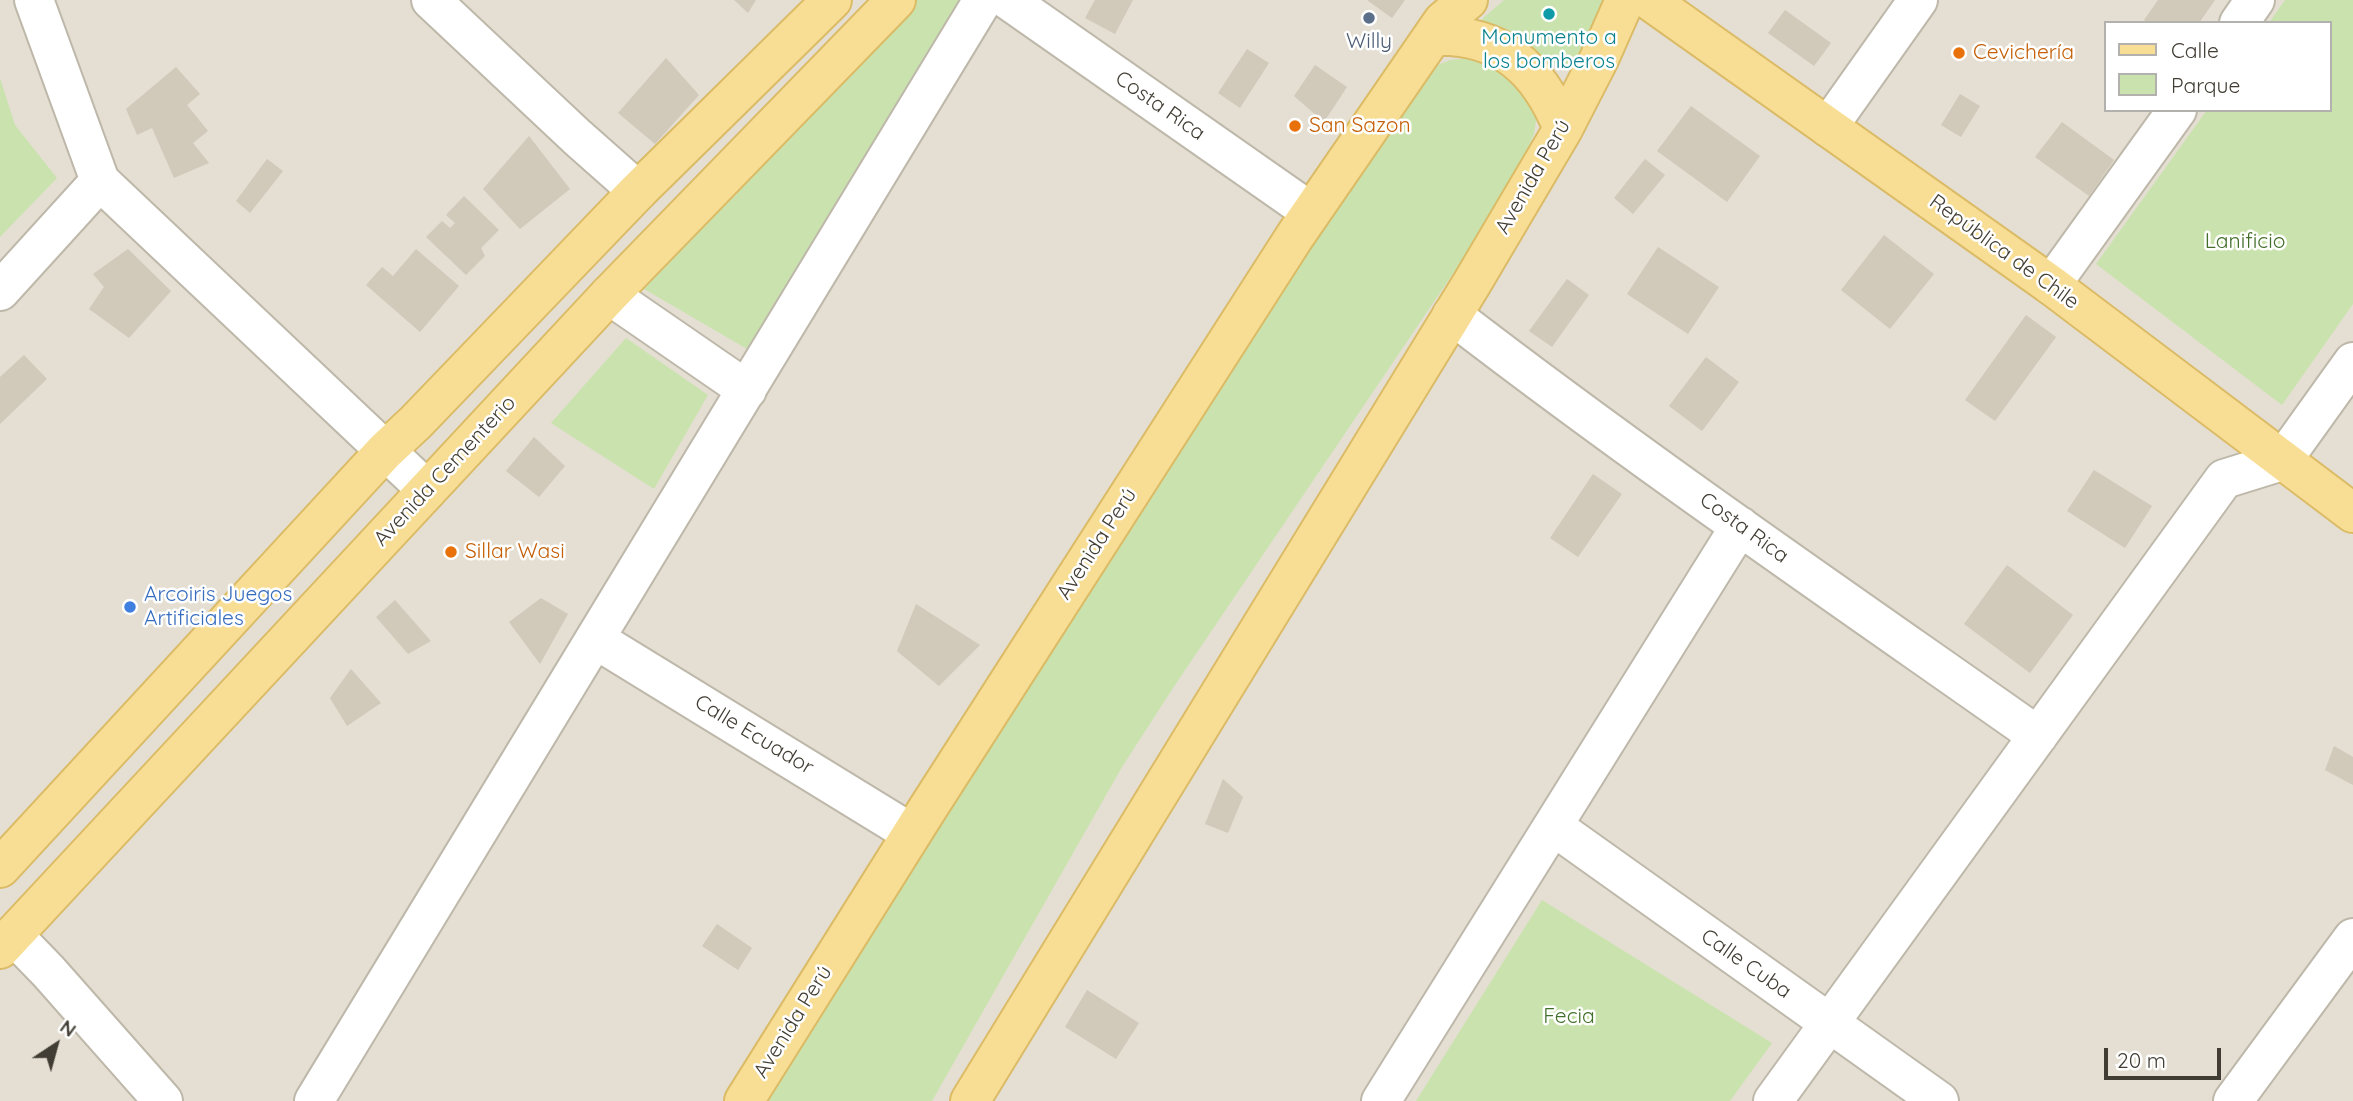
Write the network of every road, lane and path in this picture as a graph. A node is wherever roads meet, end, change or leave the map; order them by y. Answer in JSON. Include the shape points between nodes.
{"nodes":[{"id":1,"x":34,"y":0,"type":"edge"},
{"id":2,"x":431,"y":0,"type":"edge"},
{"id":3,"x":832,"y":0,"type":"edge"},
{"id":4,"x":896,"y":0,"type":"edge"},
{"id":5,"x":983,"y":0,"type":"edge"},
{"id":6,"x":1008,"y":0,"type":"edge"},
{"id":7,"x":1625,"y":0,"type":"edge"},
{"id":8,"x":1649,"y":0,"type":"edge"},
{"id":9,"x":1919,"y":0,"type":"edge"},
{"id":10,"x":2255,"y":0,"type":"edge"},
{"id":11,"x":1447,"y":14,"type":"edge"},
{"id":12,"x":2240,"y":21,"type":"edge"},
{"id":13,"x":2176,"y":112,"type":"edge"},
{"id":14,"x":1828,"y":127,"type":"junction"},
{"id":15,"x":1563,"y":128,"type":"junction"},
{"id":16,"x":100,"y":181,"type":"junction"},
{"id":17,"x":638,"y":191,"type":"junction"},
{"id":18,"x":1311,"y":212,"type":"junction"},
{"id":19,"x":2052,"y":285,"type":"junction"},
{"id":20,"x":0,"y":291,"type":"edge"},
{"id":21,"x":609,"y":295,"type":"junction"},
{"id":22,"x":1452,"y":316,"type":"junction"},
{"id":23,"x":2353,"y":362,"type":"edge"},
{"id":24,"x":747,"y":390,"type":"junction"},
{"id":25,"x":385,"y":451,"type":"junction"},
{"id":26,"x":2282,"y":461,"type":"junction"},
{"id":27,"x":427,"y":490,"type":"junction"},
{"id":28,"x":2353,"y":513,"type":"edge"},
{"id":29,"x":1740,"y":526,"type":"junction"},
{"id":30,"x":596,"y":639,"type":"junction"},
{"id":31,"x":2038,"y":736,"type":"junction"},
{"id":32,"x":1553,"y":826,"type":"junction"},
{"id":33,"x":911,"y":833,"type":"junction"},
{"id":34,"x":3,"y":860,"type":"edge"},
{"id":35,"x":2353,"y":938,"type":"edge"},
{"id":36,"x":7,"y":942,"type":"edge"},
{"id":37,"x":1830,"y":1024,"type":"junction"},
{"id":38,"x":163,"y":1101,"type":"edge"},
{"id":39,"x":314,"y":1101,"type":"edge"},
{"id":40,"x":744,"y":1101,"type":"edge"},
{"id":41,"x":970,"y":1101,"type":"edge"},
{"id":42,"x":1381,"y":1101,"type":"edge"},
{"id":43,"x":1773,"y":1101,"type":"edge"},
{"id":44,"x":1938,"y":1101,"type":"edge"},
{"id":45,"x":2233,"y":1101,"type":"edge"}],
"edges":[{"from":1,"to":16,"type":"street"},
{"from":2,"to":17,"type":"street"},
{"from":3,"to":17,"type":"main road"},
{"from":4,"to":21,"type":"main road","name":"Avenida Cementerio"},
{"from":5,"to":24,"type":"street"},
{"from":6,"to":18,"type":"street","name":"Costa Rica"},
{"from":7,"to":15,"type":"main road","name":"Avenida Perú"},
{"from":8,"to":14,"type":"main road","name":"República de Chile"},
{"from":9,"to":14,"type":"street"},
{"from":10,"to":12,"type":"street"},
{"from":11,"to":15,"type":"main road","via":[[1458,35],[1487,43],[1535,76]]},
{"from":11,"to":18,"type":"main road","name":"Avenida Perú"},
{"from":13,"to":19,"type":"street"},
{"from":14,"to":19,"type":"main road","name":"República de Chile"},
{"from":15,"to":22,"type":"main road","name":"Avenida Perú"},
{"from":16,"to":20,"type":"street"},
{"from":16,"to":25,"type":"street"},
{"from":17,"to":25,"type":"main road"},
{"from":18,"to":33,"type":"main road","name":"Avenida Perú"},
{"from":19,"to":26,"type":"main road","name":"República de Chile"},
{"from":21,"to":24,"type":"street"},
{"from":21,"to":27,"type":"main road","name":"Avenida Cementerio"},
{"from":22,"to":29,"type":"street","name":"Costa Rica"},
{"from":22,"to":41,"type":"main road","name":"Avenida Perú"},
{"from":23,"to":26,"type":"street"},
{"from":24,"to":30,"type":"street"},
{"from":25,"to":27,"type":"street"},
{"from":25,"to":34,"type":"main road"},
{"from":26,"to":28,"type":"main road","name":"República de Chile"},
{"from":26,"to":31,"type":"street","via":[[2224,479]]},
{"from":27,"to":36,"type":"main road","name":"Avenida Cementerio"},
{"from":29,"to":31,"type":"street","name":"Costa Rica"},
{"from":29,"to":32,"type":"street"},
{"from":30,"to":33,"type":"street","name":"Calle Ecuador"},
{"from":30,"to":39,"type":"street"},
{"from":31,"to":37,"type":"street"},
{"from":32,"to":37,"type":"street","name":"Calle Cuba"},
{"from":32,"to":42,"type":"street"},
{"from":33,"to":40,"type":"main road","name":"Avenida Perú"},
{"from":35,"to":45,"type":"street"},
{"from":36,"to":38,"type":"street","via":[[48,971]]},
{"from":37,"to":43,"type":"street"},
{"from":37,"to":44,"type":"street","name":"Calle Cuba"}]}
